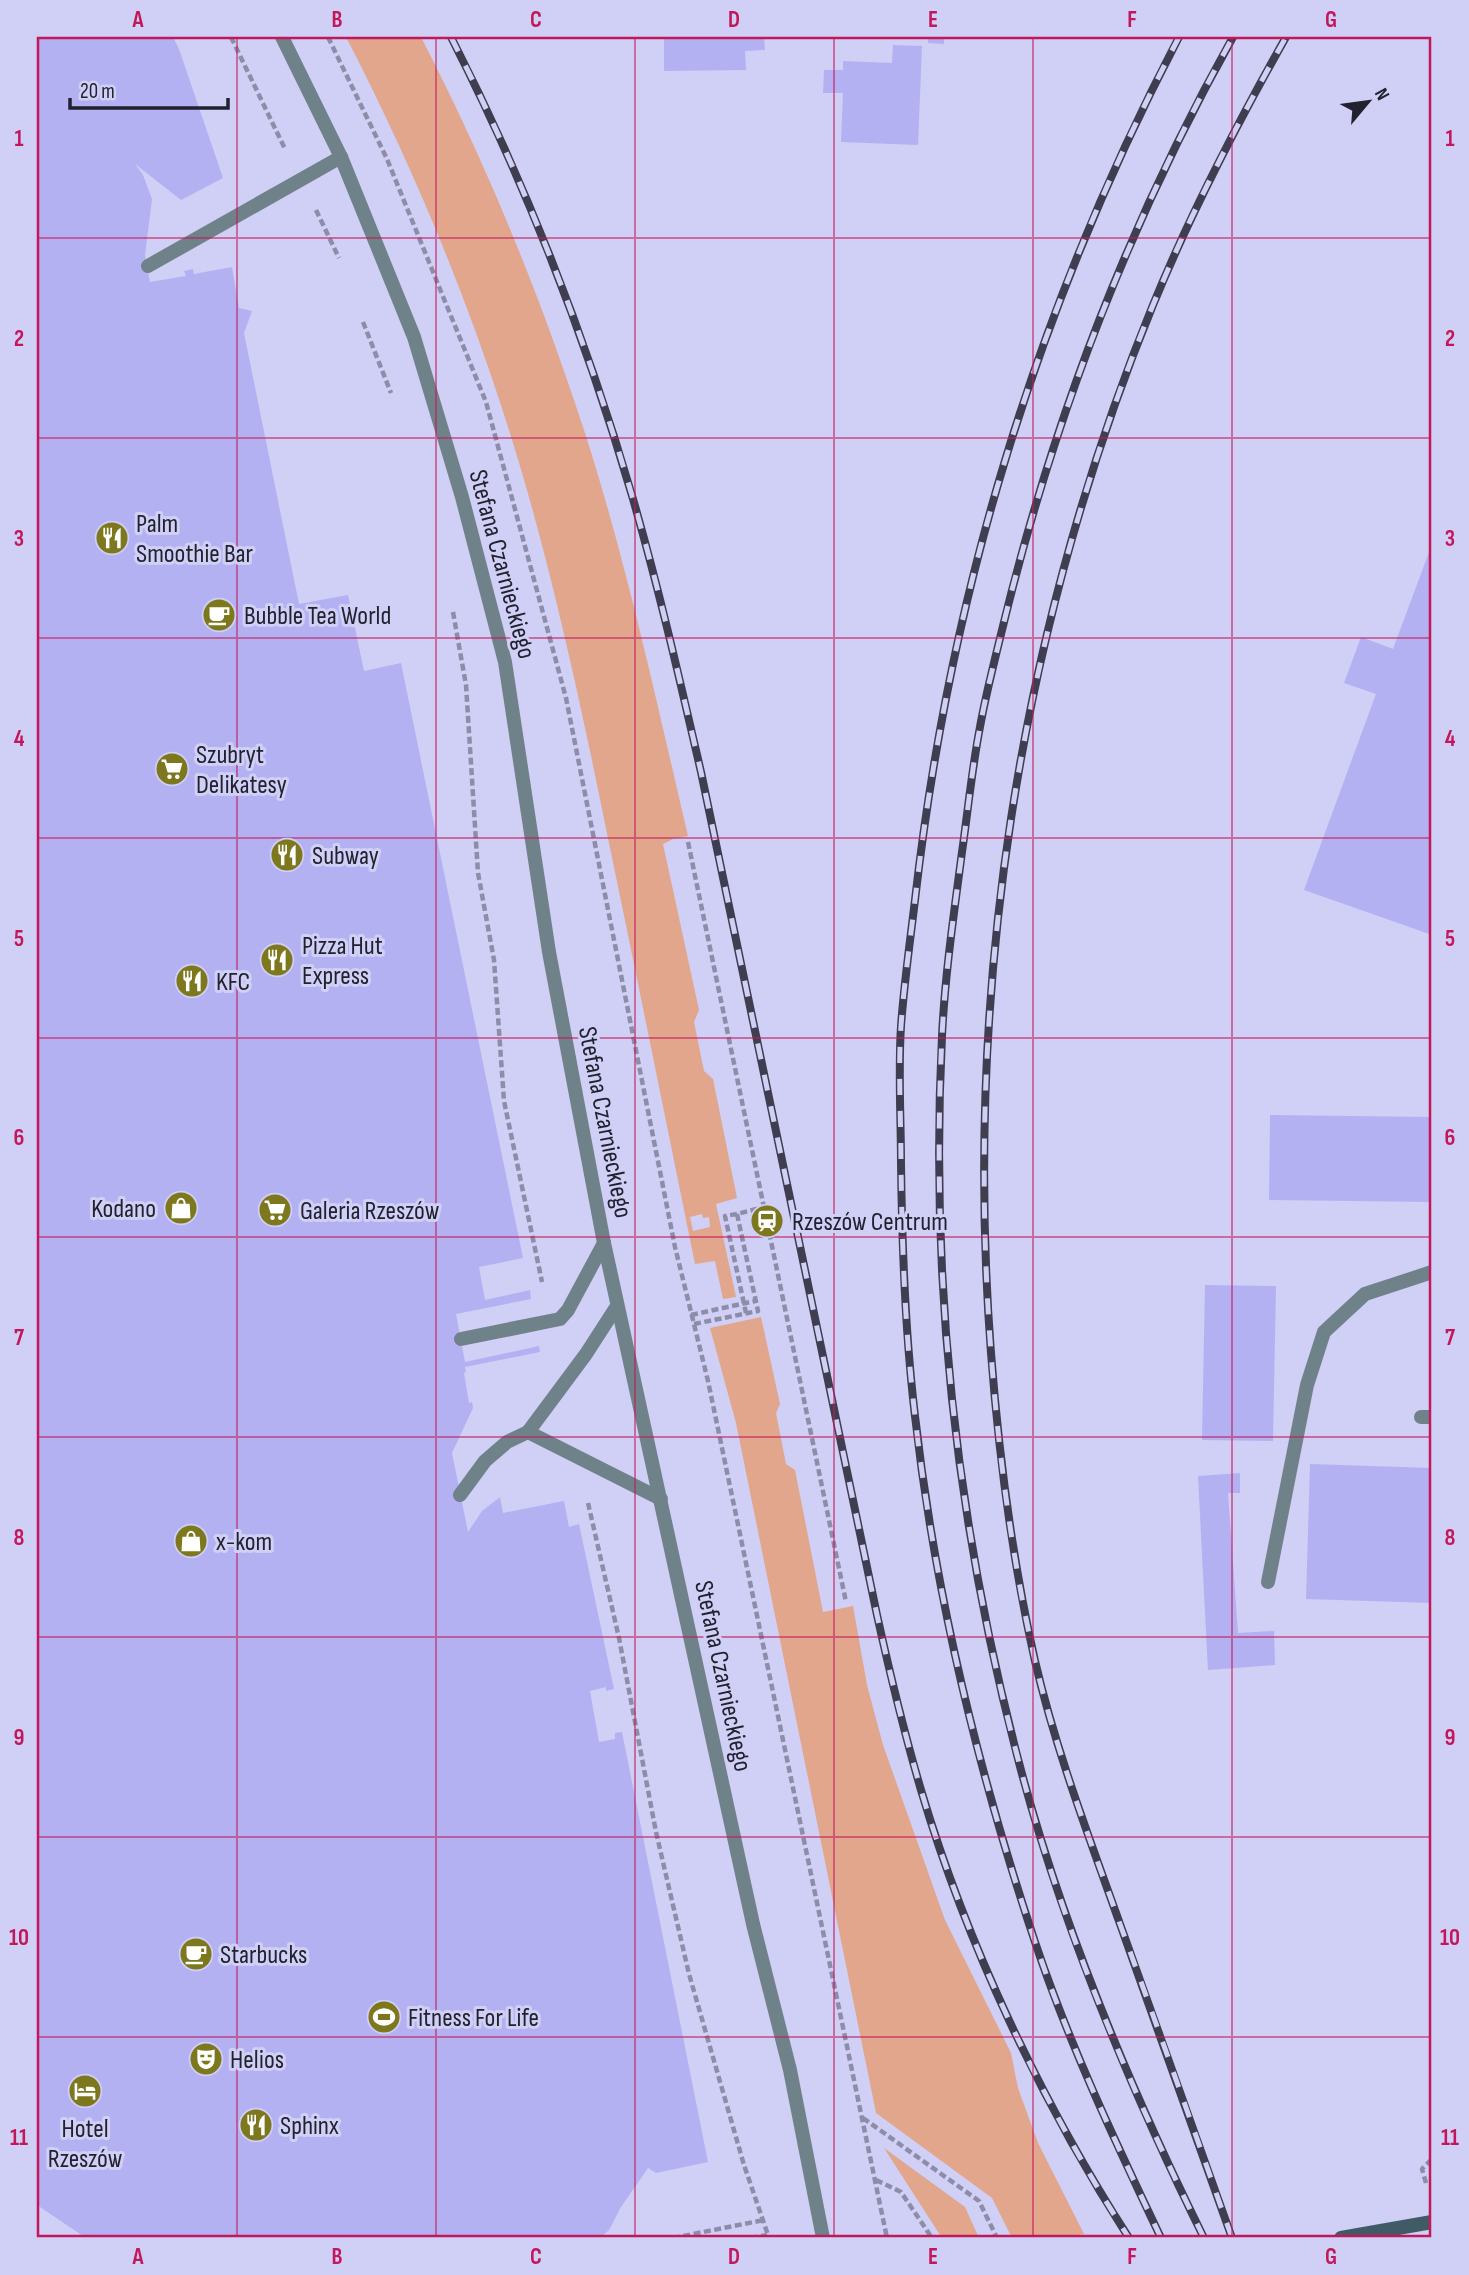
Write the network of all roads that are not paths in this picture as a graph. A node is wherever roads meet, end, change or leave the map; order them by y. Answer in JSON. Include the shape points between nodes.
{"nodes":[{"id":1,"x":282,"y":37,"type":"edge"},
{"id":2,"x":341,"y":157,"type":"junction"},
{"id":3,"x":148,"y":266,"type":"dead end"},
{"id":4,"x":604,"y":1243,"type":"junction"},
{"id":5,"x":1432,"y":1272,"type":"edge"},
{"id":6,"x":617,"y":1306,"type":"junction"},
{"id":7,"x":461,"y":1339,"type":"dead end"},
{"id":8,"x":528,"y":1432,"type":"junction"},
{"id":9,"x":460,"y":1495,"type":"dead end"},
{"id":10,"x":661,"y":1499,"type":"junction"},
{"id":11,"x":1268,"y":1582,"type":"dead end"},
{"id":12,"x":1431,"y":2222,"type":"edge"},
{"id":13,"x":823,"y":2238,"type":"edge"},
{"id":14,"x":1341,"y":2238,"type":"edge"}],
"edges":[{"from":1,"to":2,"type":"street","name":"Stefana Czarnieckiego"},
{"from":2,"to":3,"type":"street"},
{"from":2,"to":4,"type":"street","name":"Stefana Czarnieckiego","via":[[414,337],[505,662],[549,952]]},
{"from":4,"to":6,"type":"street","name":"Stefana Czarnieckiego"},
{"from":4,"to":7,"type":"street","via":[[560,1319]]},
{"from":5,"to":11,"type":"street","via":[[1365,1294],[1324,1332],[1307,1385]]},
{"from":6,"to":8,"type":"street"},
{"from":6,"to":10,"type":"street","name":"Stefana Czarnieckiego"},
{"from":8,"to":9,"type":"street","via":[[507,1441],[485,1461]]},
{"from":8,"to":10,"type":"street"},
{"from":10,"to":13,"type":"street","name":"Stefana Czarnieckiego","via":[[750,1911],[790,2070]]},
{"from":12,"to":14,"type":"main road"}]}
